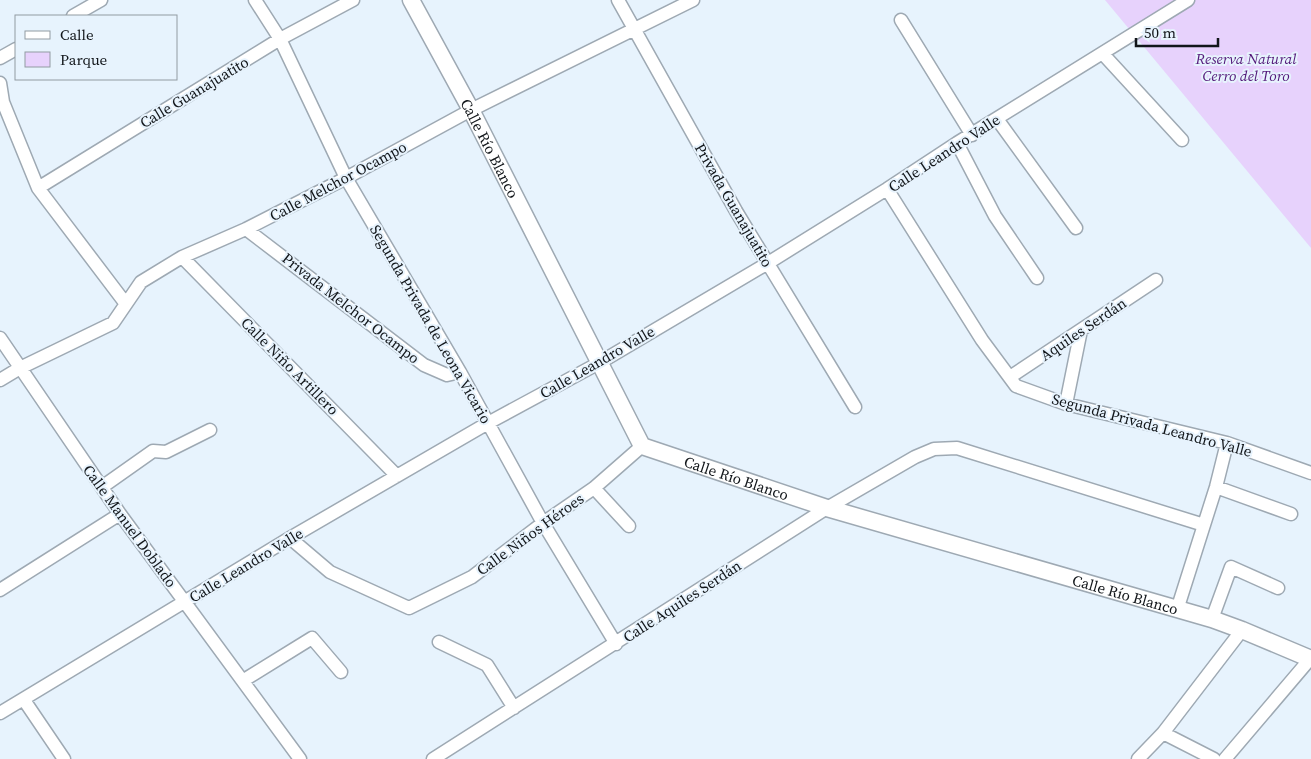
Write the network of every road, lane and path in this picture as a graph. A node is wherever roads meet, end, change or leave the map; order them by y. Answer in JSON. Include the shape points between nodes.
{"nodes":[{"id":1,"x":101,"y":0,"type":"edge"},
{"id":2,"x":255,"y":0,"type":"edge"},
{"id":3,"x":353,"y":0,"type":"edge"},
{"id":4,"x":411,"y":0,"type":"edge"},
{"id":5,"x":618,"y":0,"type":"edge"},
{"id":6,"x":693,"y":0,"type":"edge"},
{"id":7,"x":1188,"y":0,"type":"edge"},
{"id":8,"x":75,"y":15,"type":"edge"},
{"id":9,"x":901,"y":20,"type":"dead end"},
{"id":10,"x":634,"y":29,"type":"junction"},
{"id":11,"x":280,"y":39,"type":"junction"},
{"id":12,"x":15,"y":50,"type":"edge"},
{"id":13,"x":1103,"y":54,"type":"junction"},
{"id":14,"x":0,"y":58,"type":"edge"},
{"id":15,"x":0,"y":83,"type":"edge"},
{"id":16,"x":471,"y":110,"type":"junction"},
{"id":17,"x":997,"y":119,"type":"junction"},
{"id":18,"x":972,"y":135,"type":"junction"},
{"id":19,"x":1182,"y":140,"type":"dead end"},
{"id":20,"x":957,"y":143,"type":"junction"},
{"id":21,"x":346,"y":178,"type":"junction"},
{"id":22,"x":38,"y":188,"type":"junction"},
{"id":23,"x":887,"y":189,"type":"junction"},
{"id":24,"x":246,"y":228,"type":"junction"},
{"id":25,"x":1076,"y":228,"type":"dead end"},
{"id":26,"x":182,"y":257,"type":"junction"},
{"id":27,"x":768,"y":263,"type":"junction"},
{"id":28,"x":1037,"y":278,"type":"dead end"},
{"id":29,"x":1156,"y":280,"type":"dead end"},
{"id":30,"x":126,"y":304,"type":"junction"},
{"id":31,"x":1081,"y":330,"type":"junction"},
{"id":32,"x":0,"y":338,"type":"edge"},
{"id":33,"x":599,"y":363,"type":"junction"},
{"id":34,"x":20,"y":368,"type":"junction"},
{"id":35,"x":460,"y":372,"type":"junction"},
{"id":36,"x":1010,"y":377,"type":"junction"},
{"id":37,"x":0,"y":380,"type":"edge"},
{"id":38,"x":1066,"y":404,"type":"junction"},
{"id":39,"x":856,"y":407,"type":"dead end"},
{"id":40,"x":488,"y":423,"type":"junction"},
{"id":41,"x":210,"y":430,"type":"dead end"},
{"id":42,"x":1228,"y":442,"type":"junction"},
{"id":43,"x":642,"y":446,"type":"junction"},
{"id":44,"x":1311,"y":473,"type":"edge"},
{"id":45,"x":398,"y":476,"type":"junction"},
{"id":46,"x":102,"y":487,"type":"junction"},
{"id":47,"x":1216,"y":487,"type":"junction"},
{"id":48,"x":594,"y":488,"type":"junction"},
{"id":49,"x":827,"y":508,"type":"junction"},
{"id":50,"x":120,"y":514,"type":"junction"},
{"id":51,"x":1291,"y":514,"type":"dead end"},
{"id":52,"x":543,"y":523,"type":"junction"},
{"id":53,"x":1204,"y":525,"type":"junction"},
{"id":54,"x":629,"y":526,"type":"dead end"},
{"id":55,"x":290,"y":538,"type":"junction"},
{"id":56,"x":1278,"y":588,"type":"dead end"},
{"id":57,"x":0,"y":590,"type":"edge"},
{"id":58,"x":185,"y":602,"type":"junction"},
{"id":59,"x":1177,"y":610,"type":"junction"},
{"id":60,"x":1212,"y":619,"type":"junction"},
{"id":61,"x":1242,"y":630,"type":"junction"},
{"id":62,"x":439,"y":642,"type":"dead end"},
{"id":63,"x":616,"y":644,"type":"junction"},
{"id":64,"x":1311,"y":659,"type":"edge"},
{"id":65,"x":341,"y":672,"type":"dead end"},
{"id":66,"x":244,"y":680,"type":"junction"},
{"id":67,"x":24,"y":700,"type":"junction"},
{"id":68,"x":514,"y":708,"type":"junction"},
{"id":69,"x":0,"y":713,"type":"edge"},
{"id":70,"x":1163,"y":733,"type":"junction"},
{"id":71,"x":435,"y":758,"type":"edge"},
{"id":72,"x":64,"y":759,"type":"edge"},
{"id":73,"x":300,"y":759,"type":"edge"},
{"id":74,"x":1138,"y":759,"type":"edge"},
{"id":75,"x":1214,"y":759,"type":"edge"},
{"id":76,"x":1225,"y":759,"type":"edge"}],
"edges":[{"from":1,"to":8,"type":"street"},
{"from":2,"to":11,"type":"street","name":"Segunda Privada de Leona Vicario"},
{"from":3,"to":11,"type":"street","name":"Calle Guanajuatito"},
{"from":4,"to":16,"type":"street","name":"Calle Río Blanco"},
{"from":5,"to":10,"type":"street","name":"Privada Guanajuatito"},
{"from":6,"to":10,"type":"street","name":"Calle Melchor Ocampo"},
{"from":7,"to":13,"type":"street","name":"Calle Leandro Valle"},
{"from":9,"to":18,"type":"street"},
{"from":10,"to":16,"type":"street","name":"Calle Melchor Ocampo"},
{"from":10,"to":27,"type":"street","name":"Privada Guanajuatito"},
{"from":11,"to":21,"type":"street","name":"Segunda Privada de Leona Vicario"},
{"from":11,"to":22,"type":"street","name":"Calle Guanajuatito"},
{"from":12,"to":14,"type":"street"},
{"from":13,"to":17,"type":"street","name":"Calle Leandro Valle"},
{"from":13,"to":19,"type":"street"},
{"from":15,"to":22,"type":"street","via":[[3,102]]},
{"from":16,"to":21,"type":"street","name":"Calle Melchor Ocampo"},
{"from":16,"to":33,"type":"street","name":"Calle Río Blanco"},
{"from":17,"to":18,"type":"street","name":"Calle Leandro Valle"},
{"from":17,"to":25,"type":"street"},
{"from":18,"to":20,"type":"street","name":"Calle Leandro Valle"},
{"from":20,"to":23,"type":"street","name":"Calle Leandro Valle"},
{"from":20,"to":28,"type":"street","via":[[994,216]]},
{"from":21,"to":24,"type":"street","name":"Calle Melchor Ocampo"},
{"from":21,"to":35,"type":"street","name":"Segunda Privada de Leona Vicario"},
{"from":22,"to":30,"type":"street"},
{"from":23,"to":27,"type":"street","name":"Calle Leandro Valle"},
{"from":23,"to":36,"type":"street","name":"Segunda Privada Leandro Valle","via":[[982,340]]},
{"from":24,"to":26,"type":"street","name":"Calle Melchor Ocampo"},
{"from":24,"to":35,"type":"street","name":"Privada Melchor Ocampo","via":[[424,365],[448,375]]},
{"from":26,"to":30,"type":"street","name":"Calle Melchor Ocampo","via":[[141,282]]},
{"from":26,"to":45,"type":"street","name":"Calle Niño Artillero"},
{"from":27,"to":33,"type":"street","name":"Calle Leandro Valle"},
{"from":27,"to":39,"type":"street","name":"Privada Guanajuatito"},
{"from":29,"to":31,"type":"street","name":"Aquiles Serdán"},
{"from":30,"to":34,"type":"street","name":"Calle Melchor Ocampo","via":[[114,323]]},
{"from":31,"to":36,"type":"street","name":"Aquiles Serdán"},
{"from":31,"to":38,"type":"street"},
{"from":32,"to":34,"type":"street","name":"Calle Manuel Doblado"},
{"from":33,"to":40,"type":"street","name":"Calle Leandro Valle"},
{"from":33,"to":43,"type":"street","name":"Calle Río Blanco"},
{"from":34,"to":37,"type":"street","name":"Calle Melchor Ocampo"},
{"from":34,"to":46,"type":"street","name":"Calle Manuel Doblado"},
{"from":35,"to":40,"type":"street","name":"Segunda Privada de Leona Vicario"},
{"from":36,"to":38,"type":"street","name":"Segunda Privada Leandro Valle","via":[[1016,386]]},
{"from":38,"to":42,"type":"street","name":"Segunda Privada Leandro Valle"},
{"from":40,"to":45,"type":"street","name":"Calle Leandro Valle"},
{"from":40,"to":52,"type":"street","name":"Segunda Privada de Leona Vicario"},
{"from":41,"to":46,"type":"street","via":[[166,452],[153,451]]},
{"from":42,"to":44,"type":"street","name":"Segunda Privada Leandro Valle"},
{"from":42,"to":47,"type":"street"},
{"from":43,"to":48,"type":"street","name":"Calle Niños Héroes"},
{"from":43,"to":49,"type":"street","name":"Calle Río Blanco"},
{"from":45,"to":55,"type":"street","name":"Calle Leandro Valle"},
{"from":46,"to":50,"type":"street","name":"Calle Manuel Doblado"},
{"from":47,"to":51,"type":"street"},
{"from":47,"to":53,"type":"street"},
{"from":48,"to":52,"type":"street","name":"Calle Niños Héroes"},
{"from":48,"to":54,"type":"street"},
{"from":49,"to":53,"type":"street","name":"Calle Aquiles Serdán","via":[[916,457],[934,449],[957,448]]},
{"from":49,"to":59,"type":"street","name":"Calle Río Blanco"},
{"from":49,"to":63,"type":"street","name":"Calle Aquiles Serdán"},
{"from":50,"to":57,"type":"street"},
{"from":50,"to":58,"type":"street","name":"Calle Manuel Doblado"},
{"from":52,"to":55,"type":"street","name":"Calle Niños Héroes","via":[[472,577],[410,608],[330,572]]},
{"from":52,"to":63,"type":"street","name":"Segunda Privada de Leona Vicario"},
{"from":53,"to":59,"type":"street"},
{"from":55,"to":58,"type":"street","name":"Calle Leandro Valle"},
{"from":56,"to":60,"type":"street","via":[[1231,568]]},
{"from":58,"to":66,"type":"street","name":"Calle Manuel Doblado"},
{"from":58,"to":67,"type":"street","name":"Calle Leandro Valle"},
{"from":59,"to":60,"type":"street","name":"Calle Río Blanco"},
{"from":60,"to":61,"type":"street","name":"Calle Río Blanco"},
{"from":61,"to":64,"type":"street","name":"Calle Río Blanco"},
{"from":61,"to":70,"type":"street"},
{"from":62,"to":68,"type":"street","via":[[487,665]]},
{"from":63,"to":68,"type":"street","name":"Calle Aquiles Serdán"},
{"from":64,"to":76,"type":"street"},
{"from":65,"to":66,"type":"street","via":[[312,638]]},
{"from":66,"to":73,"type":"street","name":"Calle Manuel Doblado"},
{"from":67,"to":69,"type":"street","name":"Calle Leandro Valle"},
{"from":67,"to":72,"type":"street"},
{"from":68,"to":71,"type":"street","name":"Calle Aquiles Serdán"},
{"from":70,"to":74,"type":"street"},
{"from":70,"to":75,"type":"street"}]}
